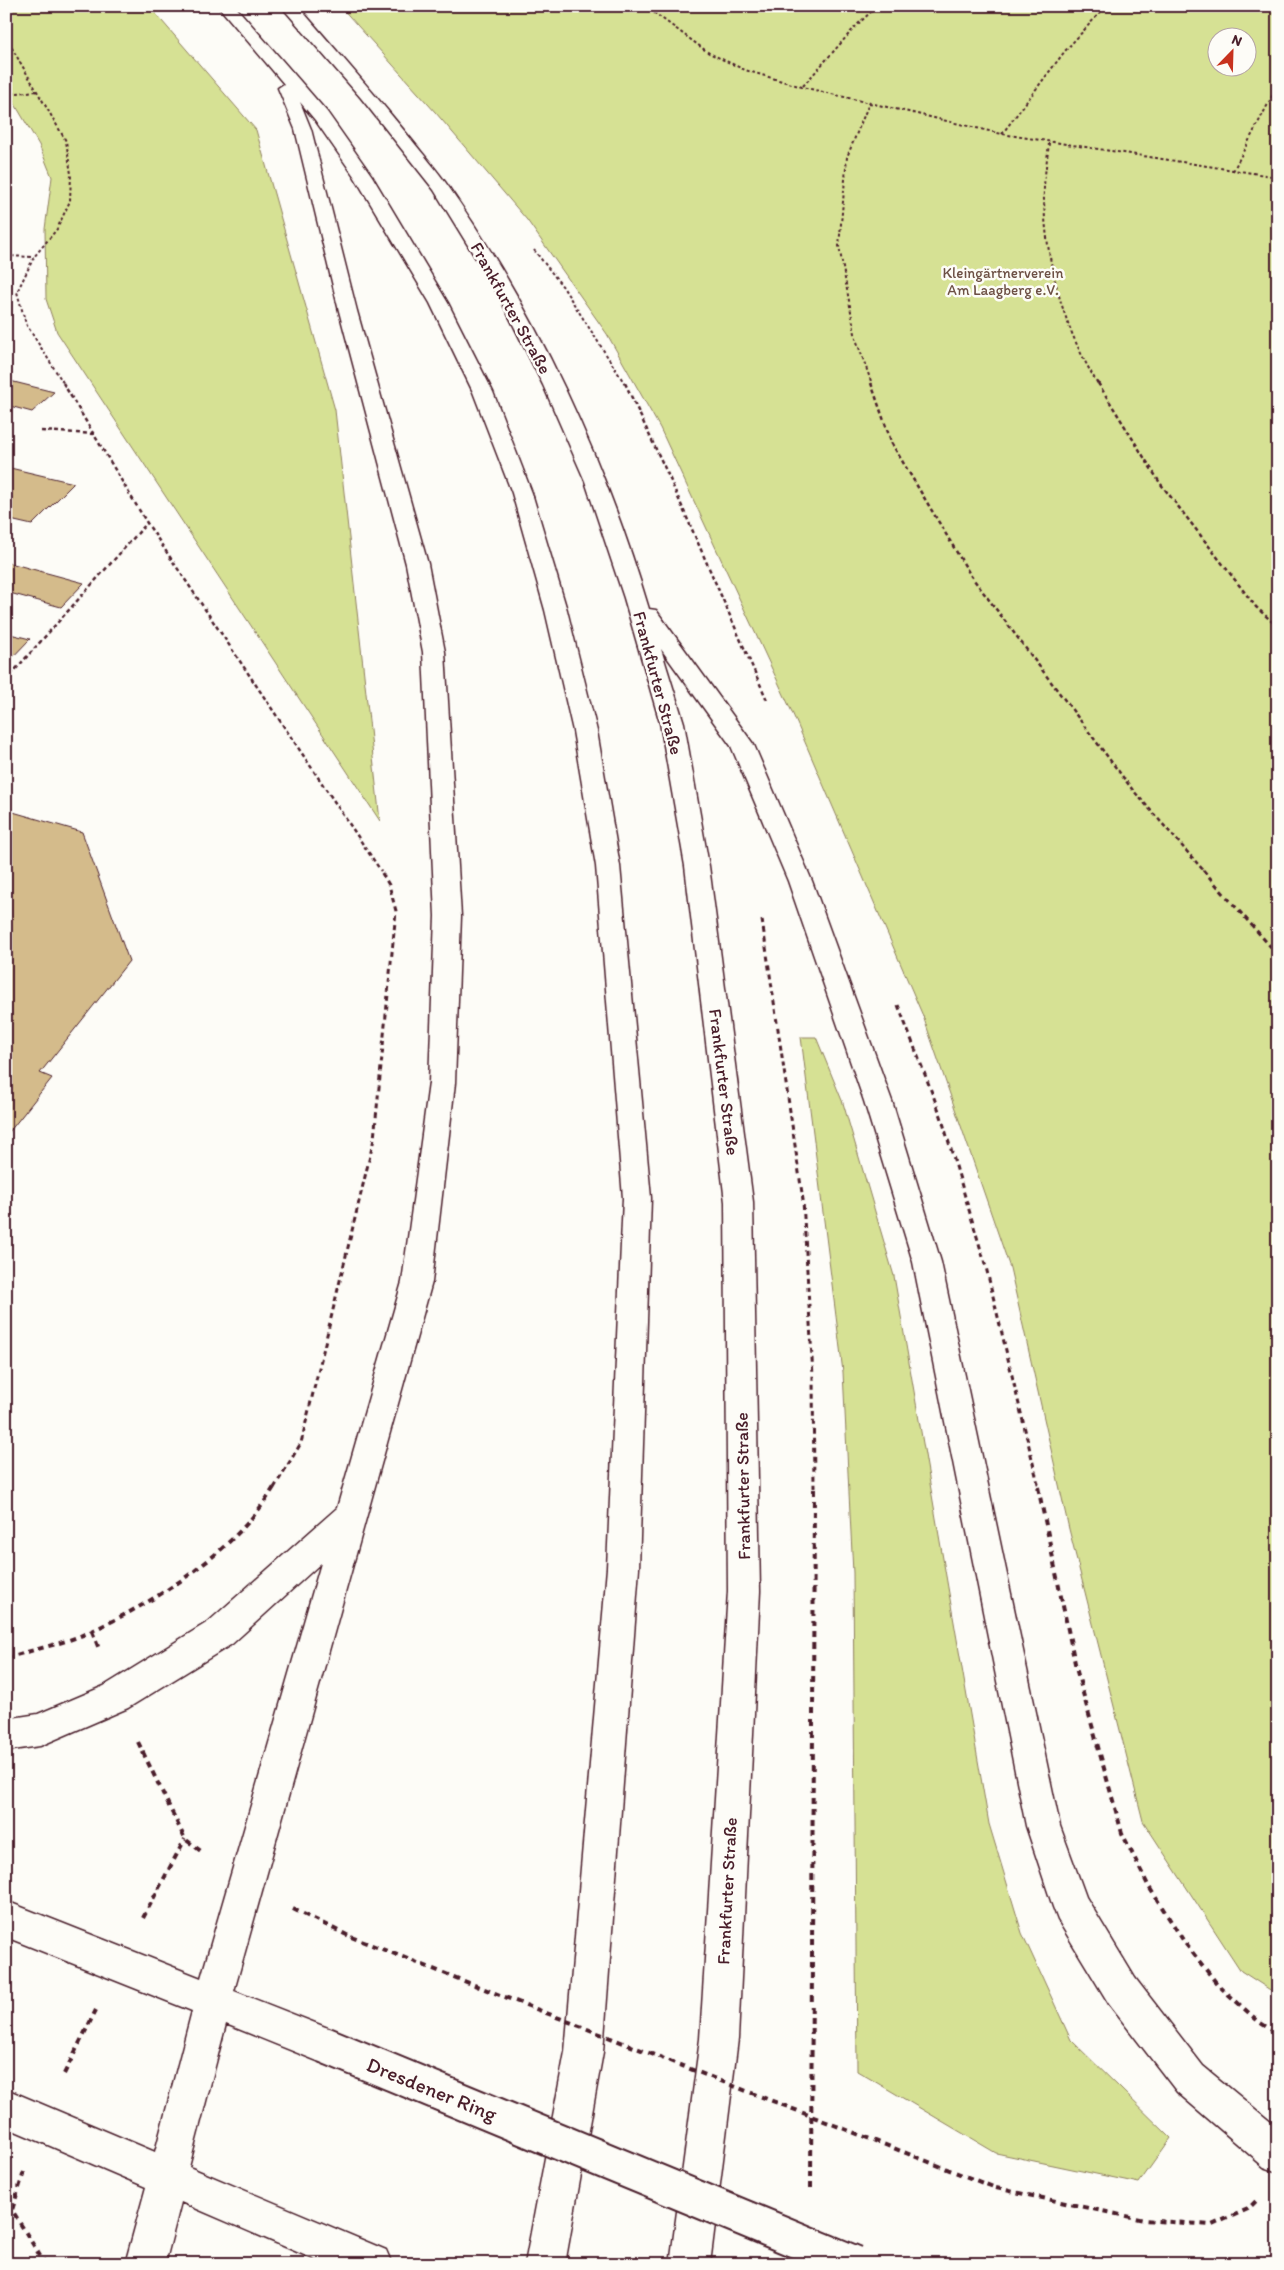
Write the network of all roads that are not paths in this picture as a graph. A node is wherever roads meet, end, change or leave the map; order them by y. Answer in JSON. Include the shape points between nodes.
{"nodes":[{"id":1,"x":226,"y":6,"type":"edge"},
{"id":2,"x":289,"y":6,"type":"edge"},
{"id":3,"x":276,"y":63,"type":"junction"},
{"id":4,"x":635,"y":598,"type":"junction"},
{"id":5,"x":350,"y":1516,"type":"junction"},
{"id":6,"x":6,"y":1735,"type":"edge"},
{"id":7,"x":6,"y":1919,"type":"edge"},
{"id":8,"x":212,"y":2000,"type":"junction"},
{"id":9,"x":6,"y":2108,"type":"edge"},
{"id":10,"x":1278,"y":2154,"type":"edge"},
{"id":11,"x":167,"y":2178,"type":"junction"},
{"id":12,"x":145,"y":2264,"type":"edge"},
{"id":13,"x":372,"y":2264,"type":"edge"},
{"id":14,"x":545,"y":2264,"type":"edge"},
{"id":15,"x":690,"y":2264,"type":"edge"},
{"id":16,"x":855,"y":2264,"type":"edge"}],
"edges":[{"from":1,"to":3,"type":"street"},
{"from":2,"to":4,"type":"street","name":"Frankfurter Straße","via":[[367,95],[440,188],[508,296],[554,385],[595,481]]},
{"from":3,"to":5,"type":"street","via":[[303,129],[418,574],[434,652],[448,916],[442,1083],[417,1282]]},
{"from":3,"to":14,"type":"street","via":[[321,116],[363,176],[439,303],[483,392],[522,492],[556,610],[585,731],[608,866],[637,1198],[624,1568],[584,2052]]},
{"from":4,"to":10,"type":"street","via":[[742,745],[800,881],[878,1101],[926,1262],[1043,1826],[1071,1907],[1122,1991],[1190,2079]]},
{"from":4,"to":15,"type":"street","name":"Frankfurter Straße","via":[[672,724],[695,856],[739,1202],[744,1591],[719,2039]]},
{"from":5,"to":6,"type":"street","via":[[220,1633],[116,1697],[40,1730]]},
{"from":5,"to":8,"type":"street"},
{"from":7,"to":8,"type":"street","name":"Dresdener Ring"},
{"from":8,"to":11,"type":"street"},
{"from":8,"to":16,"type":"street","name":"Dresdener Ring","bridge":true},
{"from":9,"to":11,"type":"street"},
{"from":11,"to":12,"type":"street"},
{"from":11,"to":13,"type":"street"}]}
